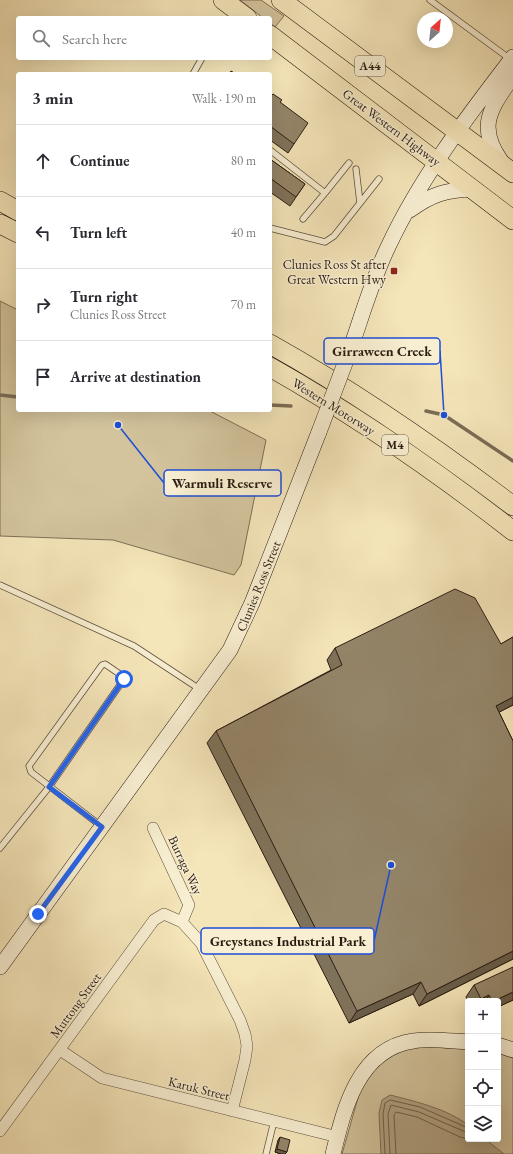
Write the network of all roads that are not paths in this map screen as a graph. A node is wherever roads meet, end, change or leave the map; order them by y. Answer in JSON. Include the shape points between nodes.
{"nodes":[{"id":1,"x":281,"y":0,"type":"edge"},
{"id":2,"x":430,"y":0,"type":"edge"},
{"id":3,"x":224,"y":1,"type":"edge"},
{"id":4,"x":244,"y":16,"type":"edge"},
{"id":5,"x":272,"y":37,"type":"edge"},
{"id":6,"x":512,"y":58,"type":"edge"},
{"id":7,"x":201,"y":60,"type":"edge"},
{"id":8,"x":194,"y":72,"type":"edge"},
{"id":9,"x":513,"y":76,"type":"edge"},
{"id":10,"x":458,"y":132,"type":"junction"},
{"id":11,"x":272,"y":152,"type":"edge"},
{"id":12,"x":436,"y":162,"type":"junction"},
{"id":13,"x":348,"y":163,"type":"dead end"},
{"id":14,"x":356,"y":169,"type":"dead end"},
{"id":15,"x":509,"y":169,"type":"edge"},
{"id":16,"x":378,"y":179,"type":"dead end"},
{"id":17,"x":473,"y":189,"type":"junction"},
{"id":18,"x":325,"y":193,"type":"junction"},
{"id":19,"x":0,"y":201,"type":"edge"},
{"id":20,"x":360,"y":203,"type":"junction"},
{"id":21,"x":16,"y":210,"type":"edge"},
{"id":22,"x":405,"y":215,"type":"junction"},
{"id":23,"x":302,"y":219,"type":"dead end"},
{"id":24,"x":513,"y":220,"type":"edge"},
{"id":25,"x":0,"y":224,"type":"edge"},
{"id":26,"x":272,"y":229,"type":"edge"},
{"id":27,"x":16,"y":232,"type":"edge"},
{"id":28,"x":272,"y":345,"type":"edge"},
{"id":29,"x":272,"y":368,"type":"edge"},
{"id":30,"x":513,"y":506,"type":"edge"},
{"id":31,"x":513,"y":531,"type":"edge"},
{"id":32,"x":0,"y":585,"type":"edge"},
{"id":33,"x":201,"y":690,"type":"junction"},
{"id":34,"x":49,"y":787,"type":"junction"},
{"id":35,"x":102,"y":827,"type":"junction"},
{"id":36,"x":153,"y":828,"type":"dead end"},
{"id":37,"x":0,"y":848,"type":"edge"},
{"id":38,"x":182,"y":922,"type":"junction"},
{"id":39,"x":0,"y":967,"type":"edge"},
{"id":40,"x":465,"y":1042,"type":"edge"},
{"id":41,"x":501,"y":1046,"type":"edge"},
{"id":42,"x":60,"y":1050,"type":"junction"},
{"id":43,"x":513,"y":1050,"type":"edge"},
{"id":44,"x":232,"y":1111,"type":"junction"},
{"id":45,"x":274,"y":1121,"type":"junction"},
{"id":46,"x":0,"y":1131,"type":"edge"},
{"id":47,"x":338,"y":1136,"type":"junction"},
{"id":48,"x":266,"y":1154,"type":"edge"},
{"id":49,"x":333,"y":1154,"type":"edge"}],
"edges":[{"from":1,"to":10,"type":"highway","number":"A44"},
{"from":2,"to":6,"type":"lane"},
{"from":3,"to":4,"type":"highway"},
{"from":5,"to":12,"type":"highway","name":"Great Western Highway","number":"A44"},
{"from":6,"to":10,"type":"street","name":"Clunies Ross Street"},
{"from":7,"to":8,"type":"lane"},
{"from":9,"to":15,"type":"street","via":[[495,103],[488,126],[488,137],[494,151]]},
{"from":10,"to":12,"type":"street","name":"Clunies Ross Street"},
{"from":10,"to":15,"type":"highway","number":"A44"},
{"from":11,"to":18,"type":"lane"},
{"from":12,"to":17,"type":"highway","name":"Great Western Highway","number":"A44"},
{"from":12,"to":22,"type":"street","name":"Clunies Ross Street"},
{"from":13,"to":18,"type":"lane"},
{"from":14,"to":20,"type":"lane"},
{"from":16,"to":20,"type":"lane"},
{"from":17,"to":22,"type":"street","via":[[455,189],[435,194]]},
{"from":17,"to":24,"type":"highway","name":"Great Western Highway","number":"A44"},
{"from":18,"to":23,"type":"lane"},
{"from":19,"to":21,"type":"highway"},
{"from":20,"to":26,"type":"lane","via":[[334,236],[325,242]]},
{"from":22,"to":33,"type":"street","name":"Clunies Ross Street","bridge":true,"via":[[387,248],[319,432],[241,630]]},
{"from":25,"to":27,"type":"highway"},
{"from":28,"to":30,"type":"highway","name":"Western Motorway","number":"M4","via":[[396,421]]},
{"from":29,"to":31,"type":"highway","name":"Western Motorway","number":"M4","via":[[402,449]]},
{"from":32,"to":33,"type":"lane","via":[[134,646]]},
{"from":33,"to":35,"type":"street","name":"Clunies Ross Street"},
{"from":34,"to":34,"type":"lane","via":[[124,679],[105,664],[29,766],[31,772]]},
{"from":34,"to":35,"type":"lane"},
{"from":34,"to":37,"type":"lane"},
{"from":35,"to":39,"type":"street","name":"Clunies Ross Street"},
{"from":36,"to":38,"type":"street","name":"Burraga Way","via":[[189,905]]},
{"from":38,"to":42,"type":"street","name":"Muttong Street","via":[[164,914],[154,920]]},
{"from":38,"to":44,"type":"street","via":[[201,943],[245,1034],[245,1060]]},
{"from":40,"to":47,"type":"street","via":[[414,1040],[387,1049],[376,1056],[358,1080]]},
{"from":41,"to":43,"type":"street"},
{"from":42,"to":44,"type":"street","name":"Karuk Street","via":[[102,1078]]},
{"from":42,"to":46,"type":"street","name":"Muttong Street"},
{"from":44,"to":45,"type":"street","name":"Karuk Street"},
{"from":45,"to":47,"type":"street","name":"Karuk Street"},
{"from":45,"to":48,"type":"lane"},
{"from":47,"to":49,"type":"street"}]}
